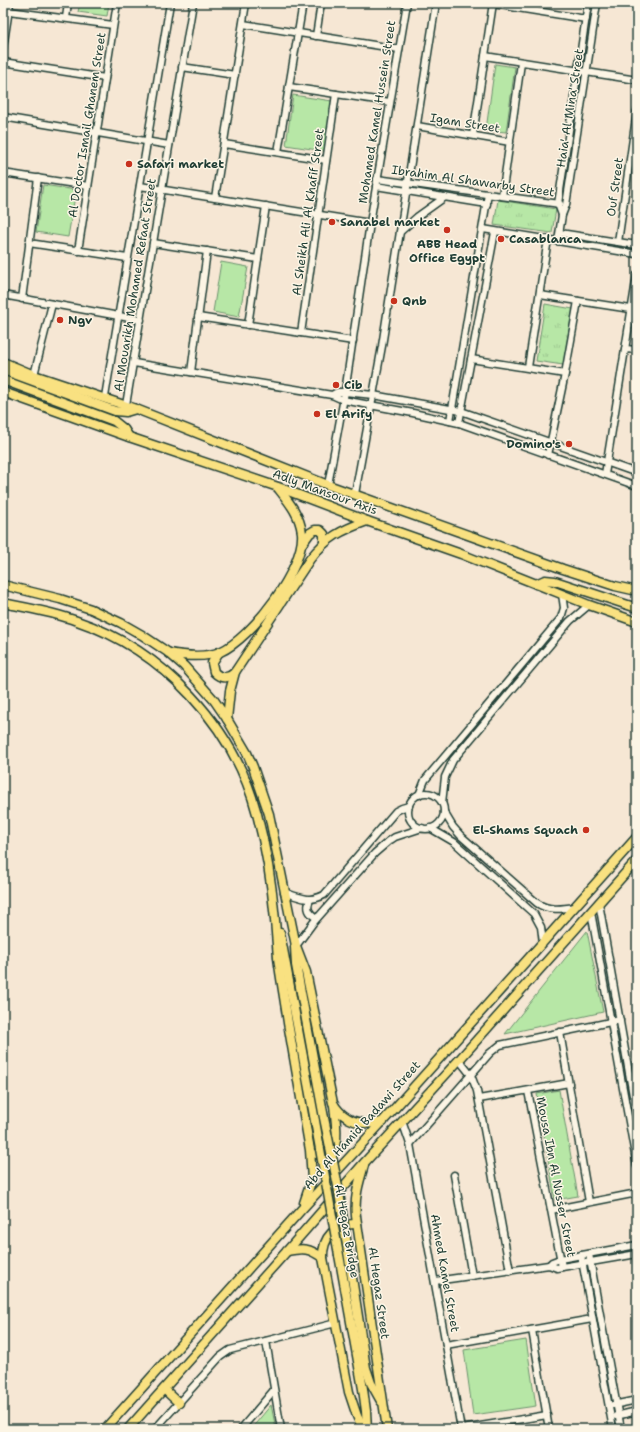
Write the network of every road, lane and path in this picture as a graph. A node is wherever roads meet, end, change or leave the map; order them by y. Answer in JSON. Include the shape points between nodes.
{"nodes":[{"id":1,"x":10,"y":3,"type":"edge"},
{"id":2,"x":68,"y":3,"type":"edge"},
{"id":3,"x":117,"y":3,"type":"edge"},
{"id":4,"x":170,"y":3,"type":"edge"},
{"id":5,"x":193,"y":3,"type":"edge"},
{"id":6,"x":246,"y":3,"type":"edge"},
{"id":7,"x":303,"y":3,"type":"edge"},
{"id":8,"x":321,"y":3,"type":"edge"},
{"id":9,"x":407,"y":3,"type":"edge"},
{"id":10,"x":436,"y":3,"type":"edge"},
{"id":11,"x":493,"y":3,"type":"edge"},
{"id":12,"x":588,"y":3,"type":"edge"},
{"id":13,"x":597,"y":3,"type":"edge"},
{"id":14,"x":9,"y":11,"type":"junction"},
{"id":15,"x":66,"y":18,"type":"junction"},
{"id":16,"x":586,"y":19,"type":"junction"},
{"id":17,"x":243,"y":24,"type":"junction"},
{"id":18,"x":113,"y":25,"type":"junction"},
{"id":19,"x":298,"y":33,"type":"junction"},
{"id":20,"x":316,"y":36,"type":"junction"},
{"id":21,"x":3,"y":48,"type":"edge"},
{"id":22,"x":399,"y":49,"type":"junction"},
{"id":23,"x":485,"y":56,"type":"junction"},
{"id":24,"x":3,"y":62,"type":"edge"},
{"id":25,"x":521,"y":63,"type":"junction"},
{"id":26,"x":182,"y":67,"type":"junction"},
{"id":27,"x":578,"y":72,"type":"junction"},
{"id":28,"x":586,"y":73,"type":"junction"},
{"id":29,"x":235,"y":76,"type":"junction"},
{"id":30,"x":105,"y":78,"type":"junction"},
{"id":31,"x":637,"y":80,"type":"edge"},
{"id":32,"x":289,"y":87,"type":"junction"},
{"id":33,"x":336,"y":94,"type":"junction"},
{"id":34,"x":390,"y":102,"type":"junction"},
{"id":35,"x":637,"y":111,"type":"edge"},
{"id":36,"x":3,"y":117,"type":"edge"},
{"id":37,"x":417,"y":126,"type":"junction"},
{"id":38,"x":97,"y":133,"type":"junction"},
{"id":39,"x":473,"y":135,"type":"junction"},
{"id":40,"x":147,"y":141,"type":"junction"},
{"id":41,"x":510,"y":142,"type":"junction"},
{"id":42,"x":224,"y":144,"type":"junction"},
{"id":43,"x":169,"y":145,"type":"junction"},
{"id":44,"x":278,"y":152,"type":"junction"},
{"id":45,"x":326,"y":160,"type":"junction"},
{"id":46,"x":3,"y":173,"type":"edge"},
{"id":47,"x":38,"y":178,"type":"junction"},
{"id":48,"x":377,"y":179,"type":"junction"},
{"id":49,"x":408,"y":183,"type":"junction"},
{"id":50,"x":88,"y":186,"type":"junction"},
{"id":51,"x":140,"y":186,"type":"junction"},
{"id":52,"x":376,"y":186,"type":"junction"},
{"id":53,"x":162,"y":189,"type":"junction"},
{"id":54,"x":406,"y":191,"type":"junction"},
{"id":55,"x":488,"y":194,"type":"junction"},
{"id":56,"x":502,"y":196,"type":"junction"},
{"id":57,"x":444,"y":197,"type":"junction"},
{"id":58,"x":215,"y":198,"type":"junction"},
{"id":59,"x":487,"y":204,"type":"junction"},
{"id":60,"x":558,"y":204,"type":"junction"},
{"id":61,"x":566,"y":205,"type":"junction"},
{"id":62,"x":266,"y":206,"type":"junction"},
{"id":63,"x":318,"y":214,"type":"junction"},
{"id":64,"x":562,"y":215,"type":"junction"},
{"id":65,"x":370,"y":223,"type":"junction"},
{"id":66,"x":483,"y":229,"type":"junction"},
{"id":67,"x":400,"y":232,"type":"junction"},
{"id":68,"x":495,"y":232,"type":"junction"},
{"id":69,"x":560,"y":233,"type":"junction"},
{"id":70,"x":548,"y":239,"type":"junction"},
{"id":71,"x":558,"y":241,"type":"junction"},
{"id":72,"x":618,"y":242,"type":"junction"},
{"id":73,"x":29,"y":243,"type":"junction"},
{"id":74,"x":153,"y":243,"type":"junction"},
{"id":75,"x":637,"y":245,"type":"edge"},
{"id":76,"x":78,"y":251,"type":"junction"},
{"id":77,"x":207,"y":251,"type":"junction"},
{"id":78,"x":637,"y":254,"type":"edge"},
{"id":79,"x":127,"y":258,"type":"junction"},
{"id":80,"x":258,"y":259,"type":"junction"},
{"id":81,"x":637,"y":275,"type":"edge"},
{"id":82,"x":3,"y":295,"type":"edge"},
{"id":83,"x":540,"y":295,"type":"junction"},
{"id":84,"x":22,"y":299,"type":"junction"},
{"id":85,"x":578,"y":301,"type":"junction"},
{"id":86,"x":52,"y":304,"type":"junction"},
{"id":87,"x":634,"y":310,"type":"edge"},
{"id":88,"x":118,"y":316,"type":"junction"},
{"id":89,"x":198,"y":317,"type":"junction"},
{"id":90,"x":141,"y":320,"type":"junction"},
{"id":91,"x":248,"y":325,"type":"junction"},
{"id":92,"x":301,"y":333,"type":"junction"},
{"id":93,"x":353,"y":341,"type":"junction"},
{"id":94,"x":625,"y":348,"type":"junction"},
{"id":95,"x":637,"y":350,"type":"edge"},
{"id":96,"x":471,"y":359,"type":"junction"},
{"id":97,"x":3,"y":362,"type":"edge"},
{"id":98,"x":134,"y":363,"type":"junction"},
{"id":99,"x":528,"y":367,"type":"junction"},
{"id":100,"x":3,"y":370,"type":"edge"},
{"id":101,"x":191,"y":372,"type":"junction"},
{"id":102,"x":565,"y":374,"type":"junction"},
{"id":103,"x":34,"y":375,"type":"junction"},
{"id":104,"x":3,"y":380,"type":"edge"},
{"id":105,"x":3,"y":392,"type":"edge"},
{"id":106,"x":345,"y":392,"type":"junction"},
{"id":107,"x":332,"y":395,"type":"junction"},
{"id":108,"x":373,"y":395,"type":"junction"},
{"id":109,"x":105,"y":397,"type":"junction"},
{"id":110,"x":344,"y":400,"type":"junction"},
{"id":111,"x":126,"y":405,"type":"junction"},
{"id":112,"x":371,"y":406,"type":"junction"},
{"id":113,"x":136,"y":409,"type":"junction"},
{"id":114,"x":452,"y":409,"type":"junction"},
{"id":115,"x":461,"y":411,"type":"junction"},
{"id":116,"x":450,"y":421,"type":"junction"},
{"id":117,"x":459,"y":423,"type":"junction"},
{"id":118,"x":129,"y":437,"type":"junction"},
{"id":119,"x":551,"y":444,"type":"junction"},
{"id":120,"x":548,"y":455,"type":"junction"},
{"id":121,"x":607,"y":462,"type":"junction"},
{"id":122,"x":637,"y":473,"type":"edge"},
{"id":123,"x":605,"y":474,"type":"junction"},
{"id":124,"x":328,"y":485,"type":"junction"},
{"id":125,"x":637,"y":486,"type":"edge"},
{"id":126,"x":278,"y":487,"type":"junction"},
{"id":127,"x":355,"y":494,"type":"junction"},
{"id":128,"x":367,"y":521,"type":"junction"},
{"id":129,"x":324,"y":542,"type":"junction"},
{"id":130,"x":302,"y":544,"type":"junction"},
{"id":131,"x":536,"y":584,"type":"junction"},
{"id":132,"x":3,"y":585,"type":"edge"},
{"id":133,"x":637,"y":591,"type":"edge"},
{"id":134,"x":562,"y":594,"type":"junction"},
{"id":135,"x":3,"y":603,"type":"edge"},
{"id":136,"x":589,"y":605,"type":"junction"},
{"id":137,"x":637,"y":608,"type":"edge"},
{"id":138,"x":564,"y":611,"type":"junction"},
{"id":139,"x":574,"y":617,"type":"junction"},
{"id":140,"x":637,"y":622,"type":"edge"},
{"id":141,"x":219,"y":652,"type":"junction"},
{"id":142,"x":169,"y":653,"type":"junction"},
{"id":143,"x":235,"y":672,"type":"junction"},
{"id":144,"x":227,"y":719,"type":"junction"},
{"id":145,"x":419,"y":794,"type":"junction"},
{"id":146,"x":442,"y":803,"type":"junction"},
{"id":147,"x":409,"y":806,"type":"junction"},
{"id":148,"x":444,"y":812,"type":"junction"},
{"id":149,"x":422,"y":828,"type":"junction"},
{"id":150,"x":430,"y":828,"type":"junction"},
{"id":151,"x":637,"y":838,"type":"edge"},
{"id":152,"x":637,"y":860,"type":"edge"},
{"id":153,"x":284,"y":892,"type":"junction"},
{"id":154,"x":310,"y":900,"type":"junction"},
{"id":155,"x":599,"y":903,"type":"junction"},
{"id":156,"x":575,"y":907,"type":"junction"},
{"id":157,"x":546,"y":908,"type":"junction"},
{"id":158,"x":591,"y":912,"type":"junction"},
{"id":159,"x":317,"y":918,"type":"junction"},
{"id":160,"x":537,"y":918,"type":"junction"},
{"id":161,"x":275,"y":921,"type":"junction"},
{"id":162,"x":542,"y":943,"type":"junction"},
{"id":163,"x":296,"y":946,"type":"junction"},
{"id":164,"x":620,"y":1020,"type":"junction"},
{"id":165,"x":611,"y":1022,"type":"junction"},
{"id":166,"x":560,"y":1032,"type":"junction"},
{"id":167,"x":460,"y":1060,"type":"junction"},
{"id":168,"x":471,"y":1075,"type":"junction"},
{"id":169,"x":569,"y":1084,"type":"junction"},
{"id":170,"x":528,"y":1091,"type":"junction"},
{"id":171,"x":479,"y":1099,"type":"junction"},
{"id":172,"x":333,"y":1103,"type":"junction"},
{"id":173,"x":637,"y":1114,"type":"edge"},
{"id":174,"x":402,"y":1121,"type":"junction"},
{"id":175,"x":383,"y":1122,"type":"junction"},
{"id":176,"x":410,"y":1144,"type":"junction"},
{"id":177,"x":310,"y":1150,"type":"junction"},
{"id":178,"x":365,"y":1162,"type":"junction"},
{"id":179,"x":637,"y":1166,"type":"edge"},
{"id":180,"x":454,"y":1175,"type":"dead end"},
{"id":181,"x":637,"y":1193,"type":"edge"},
{"id":182,"x":589,"y":1202,"type":"junction"},
{"id":183,"x":301,"y":1210,"type":"junction"},
{"id":184,"x":551,"y":1210,"type":"junction"},
{"id":185,"x":357,"y":1224,"type":"junction"},
{"id":186,"x":637,"y":1245,"type":"edge"},
{"id":187,"x":288,"y":1251,"type":"junction"},
{"id":188,"x":589,"y":1254,"type":"junction"},
{"id":189,"x":637,"y":1254,"type":"edge"},
{"id":190,"x":581,"y":1255,"type":"junction"},
{"id":191,"x":323,"y":1258,"type":"junction"},
{"id":192,"x":560,"y":1259,"type":"junction"},
{"id":193,"x":591,"y":1263,"type":"junction"},
{"id":194,"x":582,"y":1264,"type":"junction"},
{"id":195,"x":549,"y":1265,"type":"junction"},
{"id":196,"x":562,"y":1268,"type":"junction"},
{"id":197,"x":510,"y":1271,"type":"junction"},
{"id":198,"x":472,"y":1276,"type":"junction"},
{"id":199,"x":435,"y":1282,"type":"junction"},
{"id":200,"x":592,"y":1319,"type":"junction"},
{"id":201,"x":336,"y":1323,"type":"junction"},
{"id":202,"x":532,"y":1330,"type":"junction"},
{"id":203,"x":266,"y":1341,"type":"junction"},
{"id":204,"x":446,"y":1345,"type":"junction"},
{"id":205,"x":164,"y":1389,"type":"junction"},
{"id":206,"x":274,"y":1390,"type":"junction"},
{"id":207,"x":637,"y":1400,"type":"edge"},
{"id":208,"x":179,"y":1403,"type":"junction"},
{"id":209,"x":616,"y":1404,"type":"junction"},
{"id":210,"x":383,"y":1405,"type":"junction"},
{"id":211,"x":608,"y":1406,"type":"junction"},
{"id":212,"x":637,"y":1411,"type":"edge"},
{"id":213,"x":546,"y":1415,"type":"junction"},
{"id":214,"x":618,"y":1415,"type":"junction"},
{"id":215,"x":610,"y":1417,"type":"junction"},
{"id":216,"x":105,"y":1429,"type":"edge"},
{"id":217,"x":128,"y":1429,"type":"edge"},
{"id":218,"x":155,"y":1429,"type":"edge"},
{"id":219,"x":241,"y":1429,"type":"edge"},
{"id":220,"x":282,"y":1429,"type":"edge"},
{"id":221,"x":363,"y":1429,"type":"edge"},
{"id":222,"x":367,"y":1429,"type":"edge"},
{"id":223,"x":387,"y":1429,"type":"edge"},
{"id":224,"x":462,"y":1429,"type":"edge"},
{"id":225,"x":549,"y":1429,"type":"edge"},
{"id":226,"x":613,"y":1429,"type":"edge"},
{"id":227,"x":621,"y":1429,"type":"edge"}],
"edges":[{"from":1,"to":14,"type":"street"},
{"from":2,"to":15,"type":"street"},
{"from":3,"to":18,"type":"street","name":"Al Doctor Ismail Ghanem Street"},
{"from":4,"to":40,"type":"street","name":"Al Mouarikh Mohamed Refaat Street"},
{"from":5,"to":26,"type":"street","name":"Al Mouarikh Mohamed Refaat Street"},
{"from":6,"to":17,"type":"street"},
{"from":7,"to":19,"type":"street"},
{"from":8,"to":20,"type":"street"},
{"from":9,"to":22,"type":"street","name":"Mohamed Kamel Hussein Street"},
{"from":10,"to":37,"type":"street"},
{"from":11,"to":16,"type":"street"},
{"from":11,"to":23,"type":"street"},
{"from":12,"to":16,"type":"street","name":"Haia' Al Mina' Street"},
{"from":13,"to":28,"type":"street","name":"Haia' Al Mina' Street"},
{"from":14,"to":15,"type":"street"},
{"from":14,"to":21,"type":"street"},
{"from":15,"to":18,"type":"street"},
{"from":16,"to":27,"type":"street","name":"Haia' Al Mina' Street"},
{"from":17,"to":19,"type":"street"},
{"from":17,"to":29,"type":"street"},
{"from":18,"to":30,"type":"street","name":"Al Doctor Ismail Ghanem Street"},
{"from":19,"to":20,"type":"street"},
{"from":19,"to":32,"type":"street"},
{"from":20,"to":22,"type":"street"},
{"from":22,"to":34,"type":"street","name":"Mohamed Kamel Hussein Street"},
{"from":23,"to":25,"type":"street"},
{"from":23,"to":39,"type":"street"},
{"from":24,"to":30,"type":"street"},
{"from":25,"to":27,"type":"street"},
{"from":25,"to":41,"type":"street"},
{"from":26,"to":29,"type":"street"},
{"from":26,"to":43,"type":"street","name":"Al Mouarikh Mohamed Refaat Street"},
{"from":27,"to":28,"type":"street"},
{"from":27,"to":60,"type":"street","name":"Haia' Al Mina' Street"},
{"from":28,"to":31,"type":"street"},
{"from":28,"to":61,"type":"street","name":"Haia' Al Mina' Street"},
{"from":29,"to":42,"type":"street"},
{"from":30,"to":38,"type":"street","name":"Al Doctor Ismail Ghanem Street"},
{"from":32,"to":33,"type":"street"},
{"from":32,"to":44,"type":"street"},
{"from":33,"to":34,"type":"street"},
{"from":33,"to":45,"type":"street","name":"Al Sheikh Ali Al Khafif Street"},
{"from":34,"to":48,"type":"street","name":"Mohamed Kamel Hussein Street"},
{"from":35,"to":72,"type":"street","name":"Ouf Street"},
{"from":36,"to":38,"type":"street"},
{"from":37,"to":39,"type":"street","name":"Igam Street"},
{"from":37,"to":49,"type":"street"},
{"from":38,"to":40,"type":"street"},
{"from":38,"to":50,"type":"street","name":"Al Doctor Ismail Ghanem Street"},
{"from":39,"to":41,"type":"street","name":"Igam Street"},
{"from":40,"to":43,"type":"street"},
{"from":40,"to":51,"type":"street","name":"Al Mouarikh Mohamed Refaat Street"},
{"from":41,"to":56,"type":"street"},
{"from":42,"to":44,"type":"street"},
{"from":42,"to":58,"type":"street"},
{"from":43,"to":53,"type":"street","name":"Al Mouarikh Mohamed Refaat Street"},
{"from":44,"to":45,"type":"street"},
{"from":45,"to":63,"type":"street","name":"Al Sheikh Ali Al Khafif Street"},
{"from":46,"to":47,"type":"street"},
{"from":47,"to":50,"type":"street"},
{"from":47,"to":73,"type":"street"},
{"from":48,"to":49,"type":"street","name":"Ibrahim Al Shawarby Street"},
{"from":48,"to":52,"type":"street","name":"Mohamed Kamel Hussein Street"},
{"from":49,"to":54,"type":"street"},
{"from":49,"to":55,"type":"street","name":"Ibrahim Al Shawarby Street"},
{"from":50,"to":76,"type":"street","name":"Al Doctor Ismail Ghanem Street"},
{"from":51,"to":53,"type":"street"},
{"from":51,"to":79,"type":"street","name":"Al Mouarikh Mohamed Refaat Street"},
{"from":52,"to":54,"type":"street","name":"Ibrahim Al Shawarby Street"},
{"from":52,"to":65,"type":"street","name":"Mohamed Kamel Hussein Street"},
{"from":53,"to":58,"type":"street"},
{"from":53,"to":74,"type":"street","name":"Al Mouarikh Mohamed Refaat Street"},
{"from":54,"to":57,"type":"street","name":"Ibrahim Al Shawarby Street"},
{"from":54,"to":67,"type":"street"},
{"from":55,"to":56,"type":"street","name":"Ibrahim Al Shawarby Street"},
{"from":55,"to":59,"type":"street"},
{"from":56,"to":60,"type":"street","name":"Ibrahim Al Shawarby Street"},
{"from":57,"to":59,"type":"street","name":"Ibrahim Al Shawarby Street"},
{"from":57,"to":67,"type":"street"},
{"from":58,"to":62,"type":"street"},
{"from":59,"to":66,"type":"street"},
{"from":60,"to":61,"type":"street","name":"Ibrahim Al Shawarby Street"},
{"from":60,"to":64,"type":"street","name":"Haia' Al Mina' Street"},
{"from":61,"to":64,"type":"street","name":"Haia' Al Mina' Street"},
{"from":62,"to":63,"type":"street"},
{"from":62,"to":80,"type":"street"},
{"from":63,"to":65,"type":"street"},
{"from":63,"to":92,"type":"street","name":"Al Sheikh Ali Al Khafif Street"},
{"from":64,"to":69,"type":"street","name":"Haia' Al Mina' Street"},
{"from":65,"to":93,"type":"street","name":"Mohamed Kamel Hussein Street"},
{"from":66,"to":68,"type":"street"},
{"from":66,"to":114,"type":"street"},
{"from":67,"to":108,"type":"street"},
{"from":68,"to":70,"type":"street"},
{"from":68,"to":96,"type":"street"},
{"from":69,"to":71,"type":"street","name":"Haia' Al Mina' Street"},
{"from":69,"to":72,"type":"street"},
{"from":70,"to":71,"type":"street"},
{"from":70,"to":83,"type":"street"},
{"from":71,"to":78,"type":"street"},
{"from":72,"to":75,"type":"street"},
{"from":73,"to":76,"type":"street"},
{"from":73,"to":84,"type":"street"},
{"from":74,"to":77,"type":"street"},
{"from":74,"to":90,"type":"street","name":"Al Mouarikh Mohamed Refaat Street"},
{"from":76,"to":79,"type":"street"},
{"from":77,"to":80,"type":"street"},
{"from":77,"to":89,"type":"street"},
{"from":79,"to":88,"type":"street","name":"Al Mouarikh Mohamed Refaat Street"},
{"from":80,"to":91,"type":"street"},
{"from":81,"to":87,"type":"street"},
{"from":82,"to":84,"type":"street"},
{"from":83,"to":85,"type":"street"},
{"from":83,"to":99,"type":"street"},
{"from":84,"to":86,"type":"street"},
{"from":85,"to":87,"type":"street"},
{"from":85,"to":102,"type":"street"},
{"from":86,"to":88,"type":"street"},
{"from":86,"to":103,"type":"street"},
{"from":87,"to":94,"type":"street"},
{"from":88,"to":90,"type":"street"},
{"from":88,"to":109,"type":"street","name":"Al Mouarikh Mohamed Refaat Street"},
{"from":89,"to":91,"type":"street"},
{"from":89,"to":101,"type":"street"},
{"from":90,"to":98,"type":"street","name":"Al Mouarikh Mohamed Refaat Street"},
{"from":91,"to":92,"type":"street"},
{"from":92,"to":93,"type":"street"},
{"from":93,"to":106,"type":"street","name":"Mohamed Kamel Hussein Street"},
{"from":94,"to":95,"type":"street"},
{"from":94,"to":121,"type":"street"},
{"from":96,"to":99,"type":"street"},
{"from":96,"to":115,"type":"street"},
{"from":97,"to":103,"type":"main road","name":"Adly Mansour Axis"},
{"from":98,"to":101,"type":"street"},
{"from":98,"to":111,"type":"street","name":"Al Mouarikh Mohamed Refaat Street"},
{"from":99,"to":102,"type":"street"},
{"from":100,"to":113,"type":"main road","via":[[115,411],[126,412]]},
{"from":101,"to":107,"type":"street"},
{"from":102,"to":119,"type":"street"},
{"from":103,"to":109,"type":"main road","name":"Adly Mansour Axis"},
{"from":104,"to":118,"type":"main road","via":[[114,421]]},
{"from":105,"to":118,"type":"main road","name":"Adly Mansour Axis"},
{"from":106,"to":107,"type":"street"},
{"from":106,"to":108,"type":"street"},
{"from":106,"to":110,"type":"street","name":"Mohamed Kamel Hussein Street"},
{"from":107,"to":110,"type":"street"},
{"from":108,"to":112,"type":"street"},
{"from":108,"to":114,"type":"street"},
{"from":109,"to":111,"type":"main road","name":"Adly Mansour Axis"},
{"from":110,"to":112,"type":"street"},
{"from":110,"to":124,"type":"street","name":"Mohamed Kamel Hussein Street"},
{"from":111,"to":113,"type":"main road","name":"Adly Mansour Axis"},
{"from":112,"to":116,"type":"street"},
{"from":112,"to":127,"type":"street"},
{"from":113,"to":124,"type":"main road","name":"Adly Mansour Axis"},
{"from":114,"to":115,"type":"street"},
{"from":114,"to":116,"type":"street"},
{"from":115,"to":117,"type":"street"},
{"from":115,"to":119,"type":"street"},
{"from":116,"to":117,"type":"street"},
{"from":117,"to":120,"type":"street"},
{"from":118,"to":126,"type":"main road","name":"Adly Mansour Axis"},
{"from":119,"to":120,"type":"street"},
{"from":119,"to":121,"type":"street"},
{"from":120,"to":123,"type":"street"},
{"from":121,"to":122,"type":"street"},
{"from":121,"to":123,"type":"street"},
{"from":123,"to":125,"type":"street"},
{"from":124,"to":127,"type":"main road","name":"Adly Mansour Axis"},
{"from":126,"to":128,"type":"main road","name":"Adly Mansour Axis"},
{"from":126,"to":130,"type":"main road","via":[[297,514]]},
{"from":127,"to":133,"type":"main road","name":"Adly Mansour Axis","via":[[562,569]]},
{"from":128,"to":129,"type":"main road","via":[[340,531]]},
{"from":128,"to":131,"type":"main road","name":"Adly Mansour Axis"},
{"from":129,"to":130,"type":"main road","via":[[324,534],[316,530],[310,533]]},
{"from":129,"to":143,"type":"main road"},
{"from":130,"to":141,"type":"main road","via":[[292,568],[269,608],[232,646]]},
{"from":131,"to":134,"type":"main road","name":"Adly Mansour Axis"},
{"from":131,"to":137,"type":"main road","via":[[545,580],[555,581]]},
{"from":132,"to":142,"type":"main road","via":[[76,604],[106,616]]},
{"from":134,"to":136,"type":"main road","name":"Adly Mansour Axis"},
{"from":134,"to":138,"type":"street"},
{"from":135,"to":161,"type":"main road","via":[[60,615],[112,636],[160,667],[200,706],[231,753],[252,797],[269,875]]},
{"from":136,"to":139,"type":"street"},
{"from":136,"to":140,"type":"main road","name":"Adly Mansour Axis"},
{"from":138,"to":139,"type":"street"},
{"from":138,"to":145,"type":"street","via":[[561,618],[425,780]]},
{"from":139,"to":146,"type":"street","via":[[453,760],[445,777]]},
{"from":141,"to":142,"type":"main road","via":[[194,655]]},
{"from":141,"to":143,"type":"main road","via":[[212,663],[214,672],[222,677]]},
{"from":142,"to":144,"type":"main road","via":[[196,679]]},
{"from":143,"to":144,"type":"main road"},
{"from":144,"to":153,"type":"main road","via":[[247,753],[265,798]]},
{"from":145,"to":146,"type":"street","via":[[434,795]]},
{"from":145,"to":147,"type":"street"},
{"from":146,"to":148,"type":"street"},
{"from":147,"to":149,"type":"street","via":[[410,818]]},
{"from":147,"to":154,"type":"street","via":[[396,811],[327,892]]},
{"from":148,"to":150,"type":"street","via":[[439,823]]},
{"from":148,"to":157,"type":"street","via":[[460,836],[534,901]]},
{"from":149,"to":150,"type":"street"},
{"from":149,"to":159,"type":"street","via":[[396,837],[381,847]]},
{"from":150,"to":160,"type":"street","via":[[454,842]]},
{"from":151,"to":156,"type":"main road","name":"Abd Al Hamid Badawi Street"},
{"from":152,"to":155,"type":"main road"},
{"from":153,"to":154,"type":"street"},
{"from":153,"to":163,"type":"main road"},
{"from":154,"to":159,"type":"street","via":[[309,911]]},
{"from":155,"to":158,"type":"main road"},
{"from":155,"to":164,"type":"street"},
{"from":156,"to":157,"type":"street"},
{"from":156,"to":162,"type":"main road","name":"Abd Al Hamid Badawi Street"},
{"from":157,"to":160,"type":"street"},
{"from":158,"to":165,"type":"street"},
{"from":158,"to":167,"type":"main road"},
{"from":159,"to":163,"type":"street"},
{"from":160,"to":162,"type":"street","via":[[542,932]]},
{"from":161,"to":177,"type":"main road","via":[[280,969]]},
{"from":161,"to":222,"type":"main road","name":"Al Hegaz Bridge","bridge":true,"via":[[284,951],[315,1121],[363,1389]]},
{"from":162,"to":175,"type":"main road","name":"Abd Al Hamid Badawi Street"},
{"from":163,"to":172,"type":"main road","via":[[306,972]]},
{"from":163,"to":210,"type":"main road","name":"Al Hegaz Bridge","bridge":true,"via":[[296,965],[338,1186],[366,1368]]},
{"from":164,"to":165,"type":"street"},
{"from":164,"to":173,"type":"street"},
{"from":165,"to":166,"type":"street"},
{"from":165,"to":179,"type":"street"},
{"from":166,"to":168,"type":"street","via":[[500,1045]]},
{"from":166,"to":169,"type":"street"},
{"from":167,"to":168,"type":"street"},
{"from":167,"to":174,"type":"main road"},
{"from":168,"to":171,"type":"street"},
{"from":168,"to":176,"type":"street"},
{"from":169,"to":170,"type":"street"},
{"from":169,"to":182,"type":"street"},
{"from":170,"to":171,"type":"street"},
{"from":170,"to":184,"type":"street","name":"Mousa Ibn Al Nusser Street"},
{"from":171,"to":197,"type":"street"},
{"from":172,"to":175,"type":"main road","via":[[342,1115],[353,1121],[365,1124]]},
{"from":172,"to":177,"type":"main road","via":[[337,1140],[335,1147],[324,1155]]},
{"from":174,"to":176,"type":"street","name":"Ahmed Kamel Street"},
{"from":174,"to":178,"type":"main road"},
{"from":175,"to":183,"type":"main road","name":"Abd Al Hamid Badawi Street"},
{"from":176,"to":199,"type":"street","name":"Ahmed Kamel Street"},
{"from":177,"to":183,"type":"main road","via":[[312,1179]]},
{"from":178,"to":185,"type":"main road","name":"Al Hegaz Street","via":[[356,1198]]},
{"from":178,"to":187,"type":"main road"},
{"from":180,"to":198,"type":"street"},
{"from":181,"to":182,"type":"street"},
{"from":182,"to":184,"type":"street"},
{"from":183,"to":216,"type":"main road","name":"Abd Al Hamid Badawi Street"},
{"from":184,"to":192,"type":"street","name":"Mousa Ibn Al Nusser Street"},
{"from":185,"to":191,"type":"main road","via":[[346,1224],[331,1232],[323,1247]]},
{"from":185,"to":210,"type":"main road","name":"Al Hegaz Street"},
{"from":186,"to":188,"type":"street"},
{"from":187,"to":191,"type":"main road","via":[[309,1250]]},
{"from":187,"to":205,"type":"main road"},
{"from":188,"to":190,"type":"street"},
{"from":188,"to":193,"type":"street"},
{"from":189,"to":193,"type":"street"},
{"from":190,"to":192,"type":"street"},
{"from":190,"to":194,"type":"street"},
{"from":191,"to":201,"type":"main road"},
{"from":192,"to":195,"type":"street"},
{"from":192,"to":196,"type":"street","name":"Mousa Ibn Al Nusser Street"},
{"from":193,"to":194,"type":"street"},
{"from":193,"to":209,"type":"street"},
{"from":194,"to":196,"type":"street"},
{"from":194,"to":200,"type":"street"},
{"from":195,"to":196,"type":"street"},
{"from":195,"to":197,"type":"street"},
{"from":197,"to":198,"type":"street"},
{"from":198,"to":199,"type":"street"},
{"from":199,"to":204,"type":"street","name":"Ahmed Kamel Street"},
{"from":200,"to":202,"type":"street"},
{"from":200,"to":211,"type":"street"},
{"from":201,"to":203,"type":"street"},
{"from":201,"to":221,"type":"main road","via":[[350,1392]]},
{"from":202,"to":204,"type":"street"},
{"from":202,"to":213,"type":"street"},
{"from":203,"to":206,"type":"street"},
{"from":203,"to":208,"type":"street","via":[[225,1353]]},
{"from":204,"to":224,"type":"street","name":"Ahmed Kamel Street"},
{"from":205,"to":208,"type":"main road"},
{"from":205,"to":217,"type":"main road"},
{"from":206,"to":219,"type":"street"},
{"from":206,"to":220,"type":"street"},
{"from":207,"to":209,"type":"street"},
{"from":208,"to":218,"type":"street"},
{"from":209,"to":211,"type":"street"},
{"from":209,"to":214,"type":"street"},
{"from":210,"to":223,"type":"main road","name":"Al Hegaz Street"},
{"from":211,"to":215,"type":"street"},
{"from":212,"to":214,"type":"street"},
{"from":213,"to":224,"type":"street"},
{"from":213,"to":225,"type":"street"},
{"from":214,"to":215,"type":"street"},
{"from":214,"to":227,"type":"street"},
{"from":215,"to":226,"type":"street"}]}
